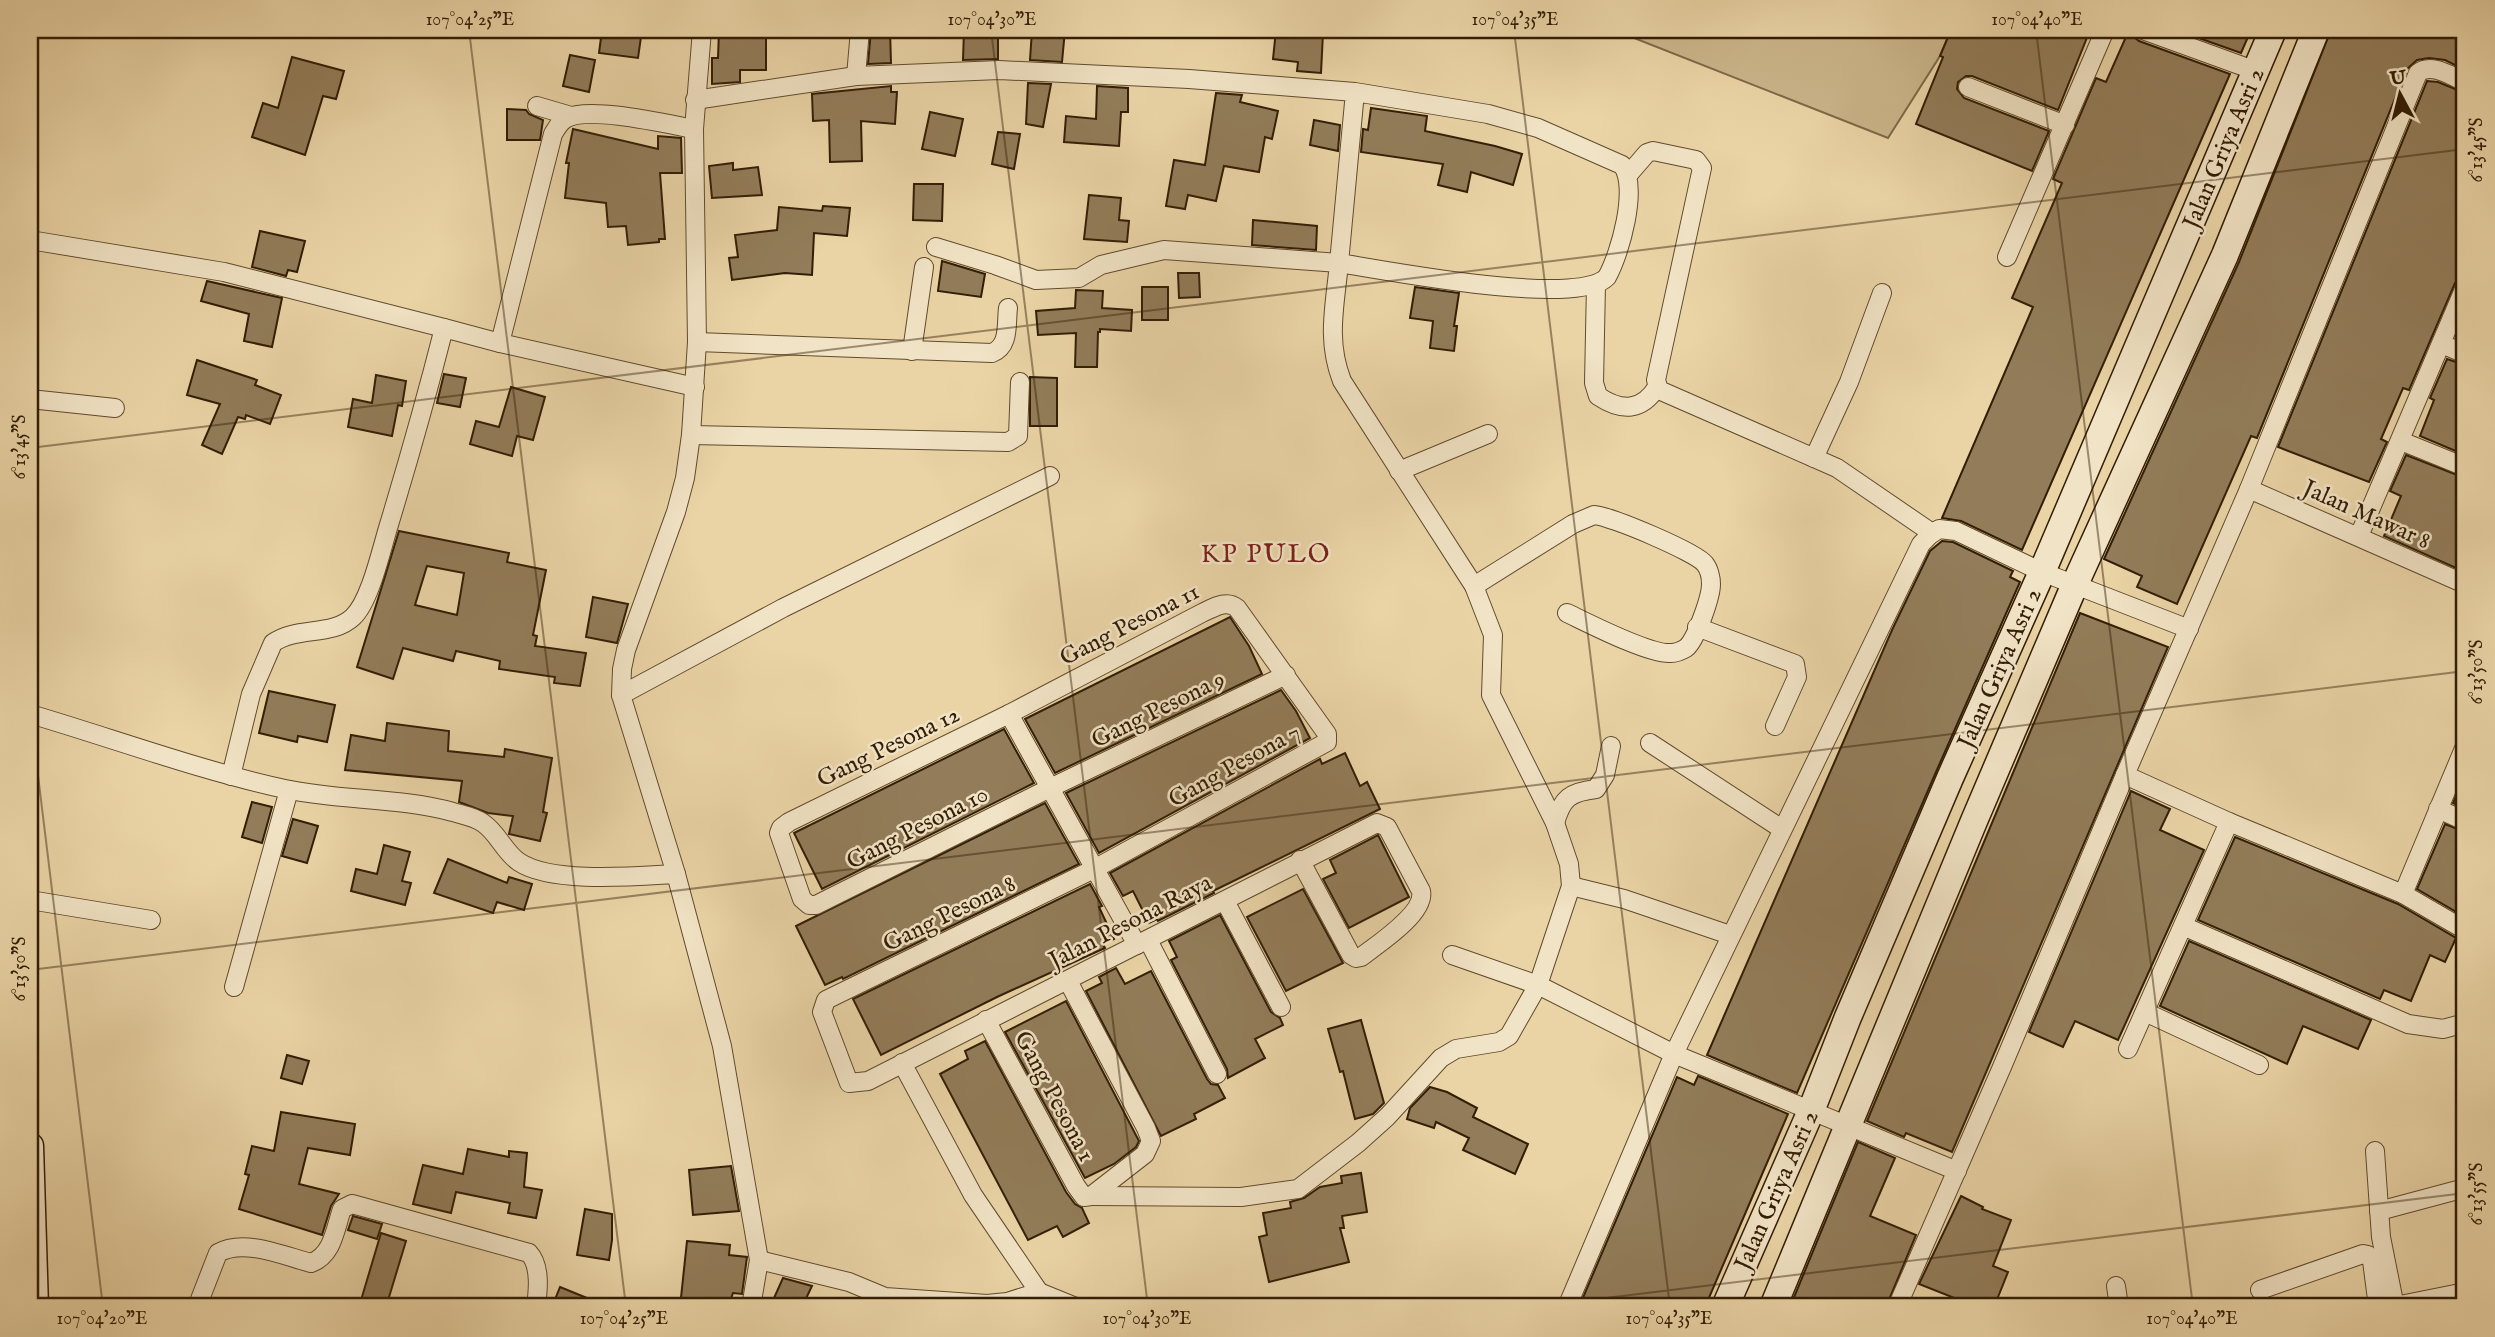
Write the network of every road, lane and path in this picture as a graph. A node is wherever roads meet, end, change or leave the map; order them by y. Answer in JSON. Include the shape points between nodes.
{"nodes":[{"id":1,"x":702,"y":30,"type":"edge"},
{"id":2,"x":859,"y":30,"type":"edge"},
{"id":3,"x":2105,"y":30,"type":"edge"},
{"id":4,"x":2143,"y":30,"type":"edge"},
{"id":5,"x":2273,"y":30,"type":"edge"},
{"id":6,"x":2316,"y":30,"type":"edge"},
{"id":7,"x":2256,"y":71,"type":"junction"},
{"id":8,"x":856,"y":76,"type":"junction"},
{"id":9,"x":2465,"y":82,"type":"edge"},
{"id":10,"x":1968,"y":87,"type":"dead end"},
{"id":11,"x":1355,"y":92,"type":"junction"},
{"id":12,"x":695,"y":100,"type":"junction"},
{"id":13,"x":537,"y":106,"type":"dead end"},
{"id":14,"x":571,"y":116,"type":"junction"},
{"id":15,"x":2065,"y":125,"type":"junction"},
{"id":16,"x":694,"y":129,"type":"junction"},
{"id":17,"x":1628,"y":175,"type":"junction"},
{"id":18,"x":30,"y":240,"type":"edge"},
{"id":19,"x":936,"y":247,"type":"dead end"},
{"id":20,"x":2007,"y":257,"type":"dead end"},
{"id":21,"x":1339,"y":263,"type":"junction"},
{"id":22,"x":924,"y":267,"type":"dead end"},
{"id":23,"x":1596,"y":284,"type":"junction"},
{"id":24,"x":2465,"y":287,"type":"edge"},
{"id":25,"x":1882,"y":293,"type":"dead end"},
{"id":26,"x":1007,"y":308,"type":"dead end"},
{"id":27,"x":444,"y":328,"type":"junction"},
{"id":28,"x":697,"y":342,"type":"junction"},
{"id":29,"x":500,"y":343,"type":"junction"},
{"id":30,"x":2442,"y":344,"type":"junction"},
{"id":31,"x":912,"y":351,"type":"junction"},
{"id":32,"x":2465,"y":354,"type":"edge"},
{"id":33,"x":1020,"y":382,"type":"dead end"},
{"id":34,"x":695,"y":387,"type":"junction"},
{"id":35,"x":1657,"y":387,"type":"junction"},
{"id":36,"x":30,"y":399,"type":"edge"},
{"id":37,"x":115,"y":408,"type":"dead end"},
{"id":38,"x":691,"y":435,"type":"junction"},
{"id":39,"x":1488,"y":435,"type":"dead end"},
{"id":40,"x":2401,"y":441,"type":"junction"},
{"id":41,"x":1814,"y":458,"type":"junction"},
{"id":42,"x":2465,"y":467,"type":"edge"},
{"id":43,"x":1399,"y":471,"type":"junction"},
{"id":44,"x":1050,"y":476,"type":"dead end"},
{"id":45,"x":2249,"y":489,"type":"junction"},
{"id":46,"x":1932,"y":533,"type":"junction"},
{"id":47,"x":2359,"y":536,"type":"junction"},
{"id":48,"x":2042,"y":572,"type":"junction"},
{"id":49,"x":2075,"y":584,"type":"junction"},
{"id":50,"x":2465,"y":584,"type":"edge"},
{"id":51,"x":1474,"y":586,"type":"junction"},
{"id":52,"x":1567,"y":613,"type":"dead end"},
{"id":53,"x":1697,"y":627,"type":"junction"},
{"id":54,"x":2189,"y":629,"type":"junction"},
{"id":55,"x":1286,"y":675,"type":"junction"},
{"id":56,"x":621,"y":695,"type":"junction"},
{"id":57,"x":30,"y":714,"type":"edge"},
{"id":58,"x":1009,"y":714,"type":"junction"},
{"id":59,"x":1776,"y":726,"type":"dead end"},
{"id":60,"x":1650,"y":743,"type":"dead end"},
{"id":61,"x":1611,"y":746,"type":"dead end"},
{"id":62,"x":2465,"y":746,"type":"edge"},
{"id":63,"x":2124,"y":775,"type":"junction"},
{"id":64,"x":231,"y":776,"type":"junction"},
{"id":65,"x":1050,"y":788,"type":"junction"},
{"id":66,"x":289,"y":790,"type":"junction"},
{"id":67,"x":2438,"y":809,"type":"junction"},
{"id":68,"x":2465,"y":821,"type":"edge"},
{"id":69,"x":2229,"y":822,"type":"junction"},
{"id":70,"x":1555,"y":823,"type":"junction"},
{"id":71,"x":1782,"y":829,"type":"junction"},
{"id":72,"x":1300,"y":860,"type":"junction"},
{"id":73,"x":1094,"y":869,"type":"junction"},
{"id":74,"x":676,"y":874,"type":"junction"},
{"id":75,"x":1570,"y":886,"type":"junction"},
{"id":76,"x":2403,"y":894,"type":"junction"},
{"id":77,"x":30,"y":900,"type":"edge"},
{"id":78,"x":1225,"y":901,"type":"junction"},
{"id":79,"x":805,"y":902,"type":"joint"},
{"id":80,"x":151,"y":920,"type":"dead end"},
{"id":81,"x":2183,"y":926,"type":"junction"},
{"id":82,"x":2465,"y":930,"type":"edge"},
{"id":83,"x":1730,"y":935,"type":"junction"},
{"id":84,"x":1142,"y":942,"type":"junction"},
{"id":85,"x":1452,"y":955,"type":"dead end"},
{"id":86,"x":1068,"y":981,"type":"junction"},
{"id":87,"x":1538,"y":985,"type":"junction"},
{"id":88,"x":234,"y":987,"type":"dead end"},
{"id":89,"x":1281,"y":1007,"type":"dead end"},
{"id":90,"x":2145,"y":1012,"type":"junction"},
{"id":91,"x":986,"y":1020,"type":"junction"},
{"id":92,"x":2465,"y":1023,"type":"edge"},
{"id":93,"x":2128,"y":1049,"type":"dead end"},
{"id":94,"x":1674,"y":1054,"type":"junction"},
{"id":95,"x":902,"y":1063,"type":"junction"},
{"id":96,"x":2259,"y":1065,"type":"dead end"},
{"id":97,"x":1217,"y":1074,"type":"dead end"},
{"id":98,"x":849,"y":1083,"type":"joint"},
{"id":99,"x":1813,"y":1111,"type":"junction"},
{"id":100,"x":1846,"y":1125,"type":"junction"},
{"id":101,"x":30,"y":1146,"type":"edge"},
{"id":102,"x":2375,"y":1151,"type":"dead end"},
{"id":103,"x":1957,"y":1171,"type":"junction"},
{"id":104,"x":30,"y":1181,"type":"edge"},
{"id":105,"x":2465,"y":1188,"type":"edge"},
{"id":106,"x":1086,"y":1196,"type":"junction"},
{"id":107,"x":2379,"y":1211,"type":"junction"},
{"id":108,"x":759,"y":1260,"type":"junction"},
{"id":109,"x":2116,"y":1286,"type":"dead end"},
{"id":110,"x":2260,"y":1290,"type":"dead end"},
{"id":111,"x":1039,"y":1292,"type":"junction"},
{"id":112,"x":2465,"y":1292,"type":"edge"},
{"id":113,"x":922,"y":1304,"type":"edge"},
{"id":114,"x":35,"y":1307,"type":"edge"},
{"id":115,"x":197,"y":1307,"type":"edge"},
{"id":116,"x":536,"y":1307,"type":"edge"},
{"id":117,"x":751,"y":1307,"type":"edge"},
{"id":118,"x":1076,"y":1307,"type":"edge"},
{"id":119,"x":1567,"y":1307,"type":"edge"},
{"id":120,"x":1726,"y":1307,"type":"edge"},
{"id":121,"x":1773,"y":1307,"type":"edge"},
{"id":122,"x":1897,"y":1307,"type":"edge"},
{"id":123,"x":2119,"y":1307,"type":"edge"},
{"id":124,"x":2378,"y":1307,"type":"edge"},
{"id":125,"x":2395,"y":1307,"type":"edge"}],
"edges":[{"from":1,"to":12,"type":"street"},
{"from":2,"to":8,"type":"street"},
{"from":3,"to":15,"type":"street"},
{"from":4,"to":7,"type":"street"},
{"from":5,"to":7,"type":"street","name":"Jalan Griya Asri 2"},
{"from":6,"to":49,"type":"street","name":"Jalan Griya Asri 2","via":[[2225,255]]},
{"from":7,"to":48,"type":"street","name":"Jalan Griya Asri 2"},
{"from":8,"to":11,"type":"street","via":[[999,70]]},
{"from":8,"to":12,"type":"street"},
{"from":9,"to":45,"type":"street","via":[[2430,68],[2418,73]]},
{"from":10,"to":15,"type":"street"},
{"from":11,"to":17,"type":"street","via":[[1488,114],[1538,128],[1622,165]]},
{"from":11,"to":21,"type":"street"},
{"from":12,"to":16,"type":"street"},
{"from":13,"to":14,"type":"street"},
{"from":14,"to":16,"type":"street","via":[[596,113]]},
{"from":14,"to":29,"type":"street","via":[[553,134]]},
{"from":15,"to":20,"type":"street"},
{"from":16,"to":28,"type":"street"},
{"from":17,"to":23,"type":"street","via":[[1626,218],[1609,273]]},
{"from":17,"to":35,"type":"street","via":[[1653,151],[1696,160],[1702,168]]},
{"from":18,"to":27,"type":"street","via":[[224,272]]},
{"from":19,"to":21,"type":"street","via":[[1036,280],[1079,278],[1101,265],[1164,250]]},
{"from":21,"to":23,"type":"street","via":[[1546,290]]},
{"from":21,"to":43,"type":"street","via":[[1334,360],[1342,381]]},
{"from":22,"to":31,"type":"street"},
{"from":23,"to":35,"type":"street","via":[[1594,383],[1598,396],[1616,405],[1638,407]]},
{"from":24,"to":30,"type":"street"},
{"from":25,"to":41,"type":"street"},
{"from":26,"to":31,"type":"street","via":[[1005,340],[996,352]]},
{"from":27,"to":29,"type":"street"},
{"from":27,"to":64,"type":"street","via":[[418,429],[362,605],[342,624],[294,633],[274,643],[251,694]]},
{"from":28,"to":31,"type":"street"},
{"from":28,"to":34,"type":"street"},
{"from":29,"to":34,"type":"street"},
{"from":30,"to":32,"type":"street"},
{"from":30,"to":40,"type":"street"},
{"from":33,"to":38,"type":"street","via":[[1018,436],[1008,442]]},
{"from":34,"to":38,"type":"street"},
{"from":35,"to":41,"type":"street"},
{"from":36,"to":37,"type":"street"},
{"from":38,"to":56,"type":"street","via":[[676,512],[626,650]]},
{"from":39,"to":43,"type":"street"},
{"from":40,"to":42,"type":"street"},
{"from":40,"to":47,"type":"street"},
{"from":41,"to":46,"type":"street","via":[[1838,468]]},
{"from":43,"to":51,"type":"street"},
{"from":44,"to":56,"type":"street","via":[[783,608]]},
{"from":45,"to":47,"type":"street","name":"Jalan Mawar 8"},
{"from":45,"to":54,"type":"street"},
{"from":46,"to":48,"type":"street","via":[[1956,531]]},
{"from":46,"to":71,"type":"street","via":[[1921,544]]},
{"from":47,"to":50,"type":"street","name":"Jalan Mawar 8"},
{"from":48,"to":49,"type":"street"},
{"from":48,"to":99,"type":"street","name":"Jalan Griya Asri 2","via":[[1940,803]]},
{"from":49,"to":54,"type":"street"},
{"from":49,"to":100,"type":"street","name":"Jalan Griya Asri 2"},
{"from":51,"to":53,"type":"street","via":[[1573,524],[1600,515],[1702,560],[1711,586]]},
{"from":51,"to":70,"type":"street","via":[[1493,635],[1491,695]]},
{"from":52,"to":53,"type":"street","via":[[1664,653],[1686,648]]},
{"from":53,"to":59,"type":"street","via":[[1796,666],[1797,677]]},
{"from":54,"to":63,"type":"street"},
{"from":55,"to":58,"type":"street","name":"Gang Pesona 11","via":[[1237,608],[1225,604]]},
{"from":55,"to":65,"type":"street","name":"Gang Pesona 9"},
{"from":55,"to":73,"type":"street","name":"Gang Pesona 7","via":[[1327,742]]},
{"from":56,"to":74,"type":"street"},
{"from":57,"to":64,"type":"street"},
{"from":58,"to":65,"type":"street"},
{"from":58,"to":79,"type":"street","name":"Gang Pesona 12","via":[[781,828],[779,837]]},
{"from":60,"to":71,"type":"street"},
{"from":61,"to":70,"type":"street","via":[[1605,775],[1596,789],[1578,791],[1560,804]]},
{"from":62,"to":67,"type":"street"},
{"from":63,"to":69,"type":"street"},
{"from":63,"to":103,"type":"street"},
{"from":64,"to":66,"type":"street"},
{"from":65,"to":73,"type":"street"},
{"from":65,"to":79,"type":"street","name":"Gang Pesona 10","via":[[816,905]]},
{"from":66,"to":74,"type":"street","via":[[402,802],[474,818],[488,827],[514,859],[535,869],[571,876]]},
{"from":66,"to":88,"type":"street"},
{"from":67,"to":68,"type":"street"},
{"from":67,"to":76,"type":"street"},
{"from":69,"to":76,"type":"street"},
{"from":69,"to":81,"type":"street"},
{"from":70,"to":75,"type":"street","via":[[1569,864]]},
{"from":71,"to":83,"type":"street"},
{"from":72,"to":72,"type":"street","name":"Jalan Pesona Raya","via":[[1356,958],[1414,913],[1422,898],[1387,827],[1380,823]]},
{"from":72,"to":78,"type":"street","name":"Jalan Pesona Raya"},
{"from":73,"to":84,"type":"street"},
{"from":73,"to":98,"type":"street","name":"Gang Pesona 8","via":[[826,1000],[822,1012]]},
{"from":74,"to":108,"type":"street","via":[[722,1046]]},
{"from":75,"to":83,"type":"street","via":[[1625,899]]},
{"from":75,"to":87,"type":"street"},
{"from":76,"to":82,"type":"street"},
{"from":77,"to":80,"type":"street"},
{"from":78,"to":84,"type":"street","name":"Jalan Pesona Raya"},
{"from":78,"to":89,"type":"street"},
{"from":81,"to":90,"type":"street"},
{"from":81,"to":92,"type":"street","via":[[2408,1024],[2443,1029]]},
{"from":83,"to":94,"type":"street"},
{"from":84,"to":86,"type":"street","name":"Jalan Pesona Raya"},
{"from":84,"to":97,"type":"street"},
{"from":85,"to":87,"type":"street"},
{"from":86,"to":91,"type":"street","name":"Jalan Pesona Raya"},
{"from":86,"to":106,"type":"street","via":[[1151,1141],[1145,1154]]},
{"from":87,"to":94,"type":"street"},
{"from":87,"to":106,"type":"street","via":[[1506,1039],[1456,1049],[1441,1058],[1387,1117],[1298,1189],[1241,1197]]},
{"from":90,"to":93,"type":"street"},
{"from":90,"to":96,"type":"street"},
{"from":91,"to":95,"type":"street","name":"Jalan Pesona Raya"},
{"from":91,"to":106,"type":"street","name":"Gang Pesona 1"},
{"from":94,"to":99,"type":"street"},
{"from":94,"to":119,"type":"street"},
{"from":95,"to":98,"type":"street","name":"Jalan Pesona Raya","via":[[868,1081]]},
{"from":95,"to":111,"type":"street","via":[[973,1195]]},
{"from":99,"to":100,"type":"street"},
{"from":99,"to":120,"type":"street","name":"Jalan Griya Asri 2"},
{"from":100,"to":103,"type":"street"},
{"from":100,"to":121,"type":"street","name":"Jalan Griya Asri 2"},
{"from":101,"to":104,"type":"street"},
{"from":102,"to":107,"type":"street"},
{"from":103,"to":122,"type":"street"},
{"from":104,"to":114,"type":"street"},
{"from":105,"to":107,"type":"street"},
{"from":107,"to":125,"type":"street"},
{"from":108,"to":113,"type":"street"},
{"from":108,"to":117,"type":"street"},
{"from":109,"to":123,"type":"street"},
{"from":110,"to":124,"type":"street","via":[[2363,1254],[2372,1261]]},
{"from":111,"to":113,"type":"street","via":[[997,1304]]},
{"from":111,"to":118,"type":"street"},
{"from":112,"to":125,"type":"street"},
{"from":115,"to":116,"type":"street","via":[[218,1253],[227,1248],[258,1249],[311,1264],[325,1255],[342,1209],[352,1204],[529,1253],[537,1275]]}]}
